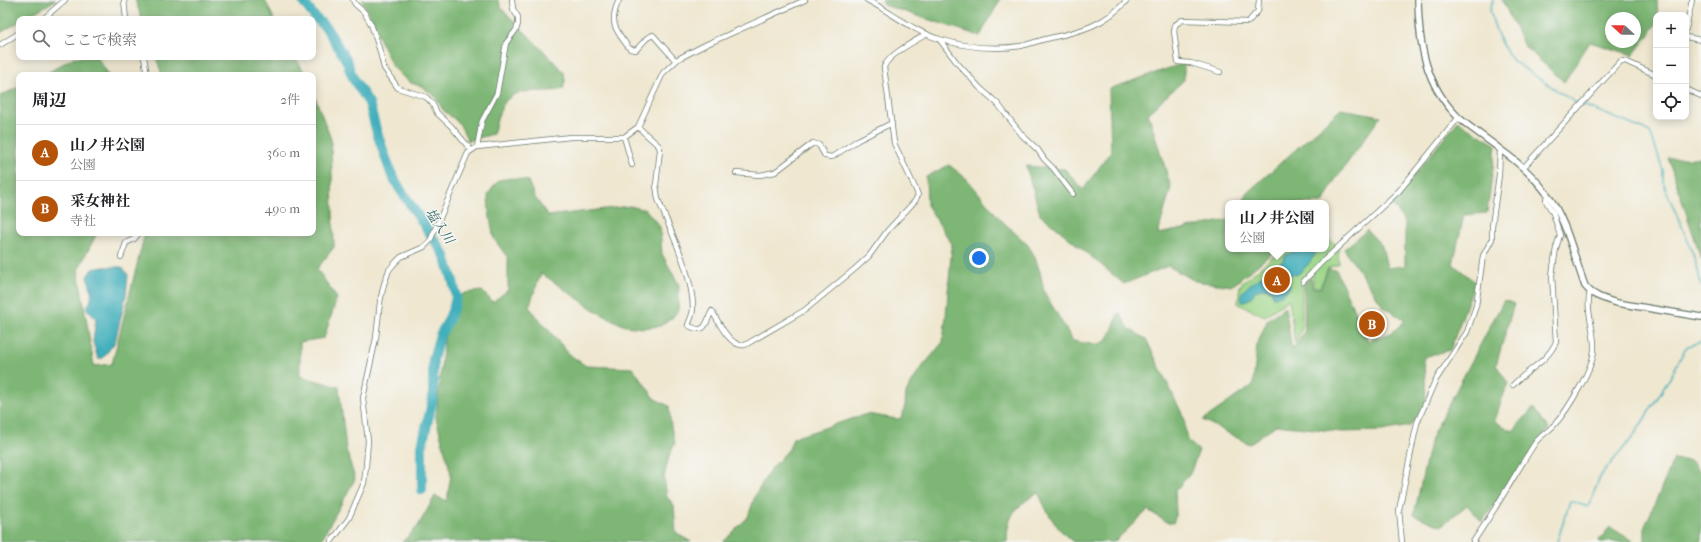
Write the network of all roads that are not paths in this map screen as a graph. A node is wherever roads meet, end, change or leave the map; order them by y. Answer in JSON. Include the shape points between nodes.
{"nodes":[{"id":1,"x":66,"y":0,"type":"edge"},
{"id":2,"x":124,"y":0,"type":"edge"},
{"id":3,"x":353,"y":0,"type":"edge"},
{"id":4,"x":512,"y":0,"type":"edge"},
{"id":5,"x":619,"y":0,"type":"edge"},
{"id":6,"x":805,"y":0,"type":"edge"},
{"id":7,"x":867,"y":0,"type":"edge"},
{"id":8,"x":1127,"y":0,"type":"edge"},
{"id":9,"x":1259,"y":0,"type":"edge"},
{"id":10,"x":1418,"y":0,"type":"edge"},
{"id":11,"x":1692,"y":0,"type":"edge"},
{"id":12,"x":1689,"y":14,"type":"edge"},
{"id":13,"x":47,"y":16,"type":"edge"},
{"id":14,"x":125,"y":16,"type":"edge"},
{"id":15,"x":927,"y":34,"type":"junction"},
{"id":16,"x":16,"y":35,"type":"edge"},
{"id":17,"x":1689,"y":38,"type":"edge"},
{"id":18,"x":939,"y":39,"type":"junction"},
{"id":19,"x":1701,"y":40,"type":"edge"},
{"id":20,"x":0,"y":44,"type":"edge"},
{"id":21,"x":144,"y":60,"type":"edge"},
{"id":22,"x":676,"y":61,"type":"junction"},
{"id":23,"x":146,"y":72,"type":"edge"},
{"id":24,"x":1220,"y":72,"type":"dead end"},
{"id":25,"x":1653,"y":74,"type":"edge"},
{"id":26,"x":1689,"y":90,"type":"edge"},
{"id":27,"x":1701,"y":96,"type":"edge"},
{"id":28,"x":1459,"y":117,"type":"junction"},
{"id":29,"x":892,"y":123,"type":"junction"},
{"id":30,"x":638,"y":127,"type":"junction"},
{"id":31,"x":624,"y":138,"type":"junction"},
{"id":32,"x":477,"y":148,"type":"junction"},
{"id":33,"x":1500,"y":149,"type":"junction"},
{"id":34,"x":471,"y":150,"type":"junction"},
{"id":35,"x":632,"y":165,"type":"dead end"},
{"id":36,"x":1524,"y":167,"type":"junction"},
{"id":37,"x":736,"y":173,"type":"dead end"},
{"id":38,"x":1073,"y":194,"type":"dead end"},
{"id":39,"x":1547,"y":194,"type":"junction"},
{"id":40,"x":136,"y":236,"type":"edge"},
{"id":41,"x":121,"y":257,"type":"dead end"},
{"id":42,"x":1303,"y":282,"type":"dead end"},
{"id":43,"x":1590,"y":291,"type":"junction"},
{"id":44,"x":1701,"y":317,"type":"edge"},
{"id":45,"x":1513,"y":385,"type":"dead end"},
{"id":46,"x":331,"y":542,"type":"edge"},
{"id":47,"x":1402,"y":542,"type":"edge"},
{"id":48,"x":1472,"y":542,"type":"edge"}],
"edges":[{"from":1,"to":13,"type":"street"},
{"from":2,"to":14,"type":"street"},
{"from":3,"to":34,"type":"street","via":[[364,12],[377,42],[384,68],[398,88],[426,97],[432,102],[434,110]]},
{"from":4,"to":32,"type":"street","via":[[518,24],[506,43],[497,93],[482,121]]},
{"from":5,"to":22,"type":"street","via":[[613,21],[618,34],[630,49],[636,50],[653,35]]},
{"from":6,"to":22,"type":"street","via":[[705,45]]},
{"from":7,"to":15,"type":"street"},
{"from":8,"to":18,"type":"street","via":[[1108,18],[1093,26],[1022,45],[982,47]]},
{"from":9,"to":24,"type":"street","via":[[1258,11],[1248,22],[1182,20],[1175,25],[1178,62],[1191,63]]},
{"from":10,"to":28,"type":"street","via":[[1423,56],[1442,98]]},
{"from":11,"to":12,"type":"street"},
{"from":15,"to":18,"type":"street"},
{"from":15,"to":29,"type":"street","via":[[890,57],[885,65],[884,74]]},
{"from":16,"to":20,"type":"street"},
{"from":17,"to":19,"type":"street"},
{"from":18,"to":38,"type":"street","via":[[958,64],[1038,150]]},
{"from":21,"to":23,"type":"street"},
{"from":22,"to":30,"type":"street","via":[[663,73]]},
{"from":25,"to":36,"type":"street","via":[[1621,61]]},
{"from":26,"to":27,"type":"street"},
{"from":28,"to":33,"type":"street"},
{"from":28,"to":42,"type":"street","via":[[1399,191]]},
{"from":29,"to":30,"type":"street","via":[[894,143],[918,195],[916,201],[856,268],[805,310],[741,346],[733,343],[717,323],[712,311],[704,327],[694,328],[688,325],[693,309],[692,295],[686,271],[656,189],[659,146]]},
{"from":29,"to":37,"type":"street","via":[[832,157],[825,156],[819,145],[813,143],[775,172],[760,175]]},
{"from":30,"to":31,"type":"street"},
{"from":31,"to":32,"type":"street","via":[[571,137]]},
{"from":31,"to":35,"type":"street"},
{"from":32,"to":34,"type":"street"},
{"from":33,"to":36,"type":"street"},
{"from":33,"to":47,"type":"street","via":[[1492,239],[1483,256],[1476,306],[1467,332],[1435,380],[1417,424],[1399,510]]},
{"from":34,"to":46,"type":"street","via":[[430,241],[424,247],[401,257],[389,270],[380,302],[376,338],[363,398],[368,441],[364,483],[349,518]]},
{"from":36,"to":39,"type":"street"},
{"from":39,"to":43,"type":"street","via":[[1567,229],[1585,286]]},
{"from":39,"to":45,"type":"street","via":[[1546,201],[1553,212],[1560,235],[1552,275],[1556,342],[1545,359]]},
{"from":40,"to":41,"type":"street","via":[[126,243]]},
{"from":43,"to":44,"type":"street","via":[[1617,303]]},
{"from":43,"to":48,"type":"street","via":[[1587,304],[1594,343],[1591,366],[1556,424],[1539,437],[1492,515]]}]}
